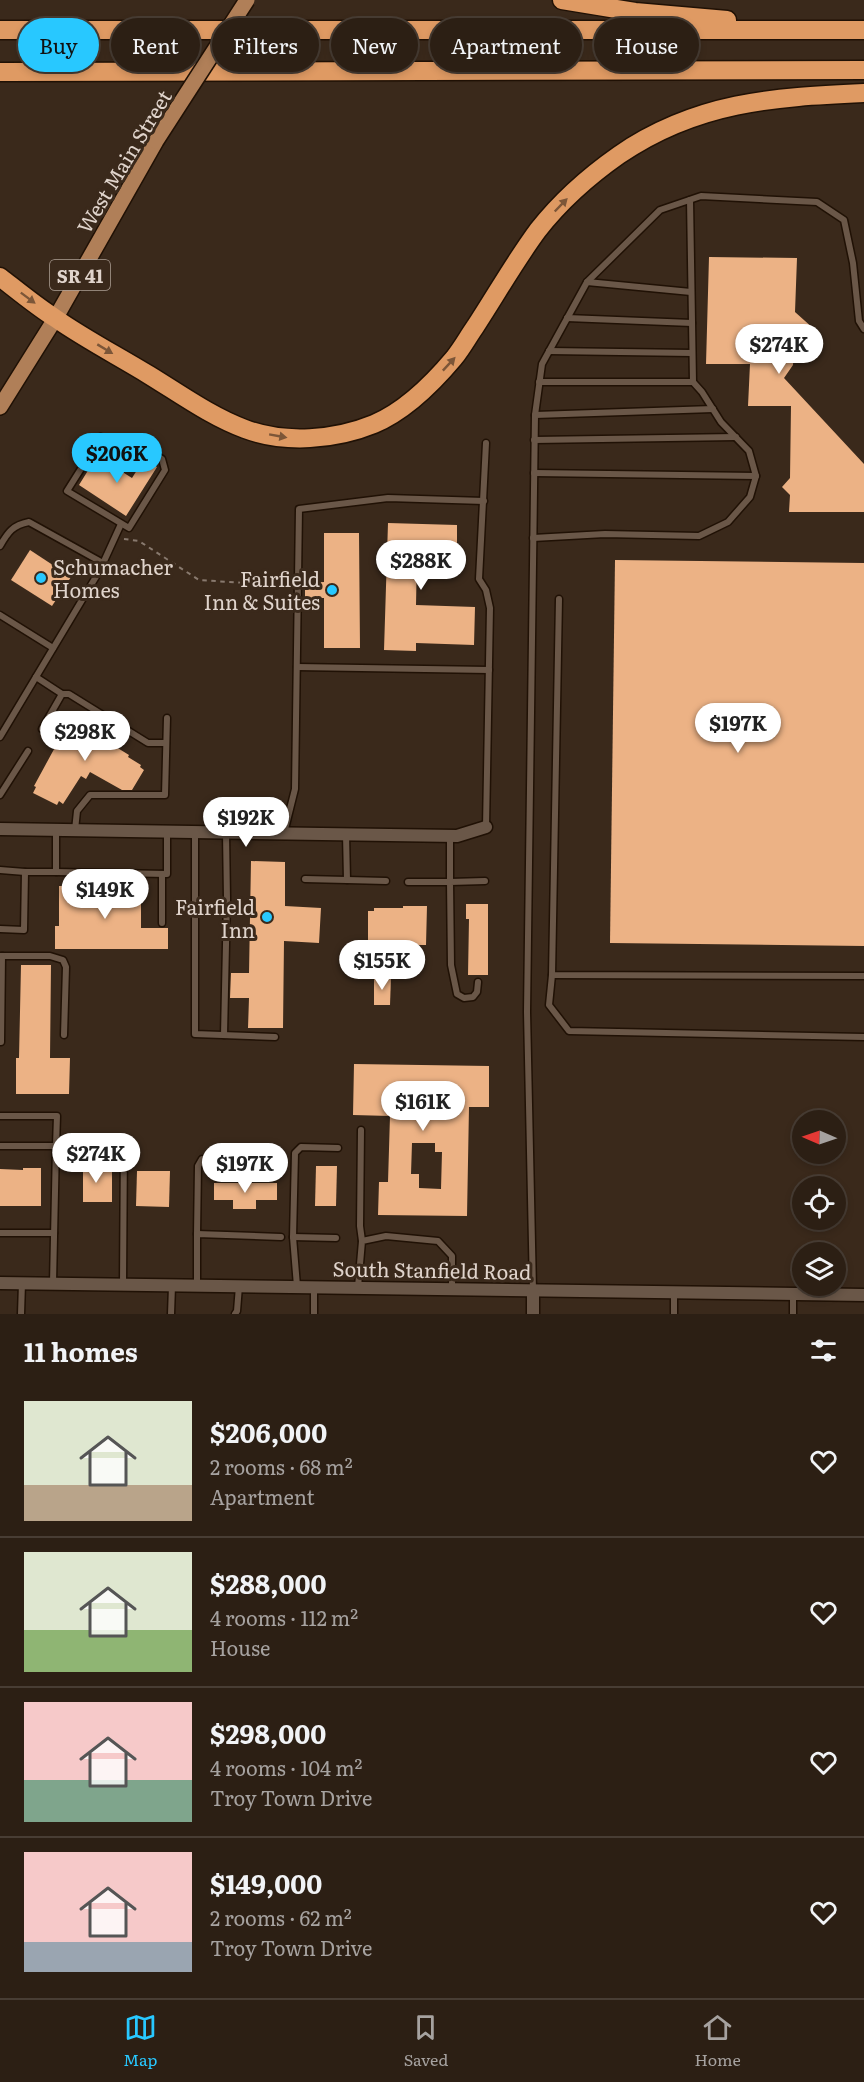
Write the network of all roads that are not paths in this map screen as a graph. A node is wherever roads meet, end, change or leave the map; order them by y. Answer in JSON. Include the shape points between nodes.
{"nodes":[{"id":1,"x":247,"y":0,"type":"edge"},
{"id":2,"x":562,"y":0,"type":"edge"},
{"id":3,"x":0,"y":30,"type":"edge"},
{"id":4,"x":856,"y":30,"type":"edge"},
{"id":5,"x":864,"y":70,"type":"edge"},
{"id":6,"x":0,"y":72,"type":"edge"},
{"id":7,"x":864,"y":93,"type":"edge"},
{"id":8,"x":690,"y":200,"type":"junction"},
{"id":9,"x":0,"y":277,"type":"edge"},
{"id":10,"x":588,"y":282,"type":"junction"},
{"id":11,"x":691,"y":292,"type":"junction"},
{"id":12,"x":55,"y":318,"type":"junction"},
{"id":13,"x":567,"y":318,"type":"junction"},
{"id":14,"x":692,"y":323,"type":"junction"},
{"id":15,"x":864,"y":328,"type":"edge"},
{"id":16,"x":549,"y":351,"type":"junction"},
{"id":17,"x":692,"y":353,"type":"junction"},
{"id":18,"x":539,"y":382,"type":"junction"},
{"id":19,"x":693,"y":382,"type":"junction"},
{"id":20,"x":0,"y":407,"type":"edge"},
{"id":21,"x":713,"y":409,"type":"junction"},
{"id":22,"x":535,"y":415,"type":"junction"},
{"id":23,"x":735,"y":436,"type":"junction"},
{"id":24,"x":534,"y":440,"type":"junction"},
{"id":25,"x":486,"y":443,"type":"dead end"},
{"id":26,"x":534,"y":473,"type":"junction"},
{"id":27,"x":756,"y":476,"type":"junction"},
{"id":28,"x":484,"y":501,"type":"junction"},
{"id":29,"x":121,"y":524,"type":"junction"},
{"id":30,"x":533,"y":538,"type":"junction"},
{"id":31,"x":0,"y":546,"type":"edge"},
{"id":32,"x":103,"y":563,"type":"junction"},
{"id":33,"x":559,"y":599,"type":"dead end"},
{"id":34,"x":0,"y":615,"type":"edge"},
{"id":35,"x":53,"y":648,"type":"junction"},
{"id":36,"x":297,"y":667,"type":"junction"},
{"id":37,"x":489,"y":670,"type":"junction"},
{"id":38,"x":36,"y":677,"type":"junction"},
{"id":39,"x":62,"y":694,"type":"junction"},
{"id":40,"x":167,"y":718,"type":"dead end"},
{"id":41,"x":42,"y":729,"type":"dead end"},
{"id":42,"x":0,"y":737,"type":"edge"},
{"id":43,"x":166,"y":744,"type":"junction"},
{"id":44,"x":28,"y":751,"type":"dead end"},
{"id":45,"x":0,"y":795,"type":"edge"},
{"id":46,"x":486,"y":827,"type":"joint"},
{"id":47,"x":0,"y":829,"type":"edge"},
{"id":48,"x":56,"y":830,"type":"junction"},
{"id":49,"x":75,"y":830,"type":"junction"},
{"id":50,"x":167,"y":832,"type":"junction"},
{"id":51,"x":195,"y":832,"type":"junction"},
{"id":52,"x":226,"y":832,"type":"junction"},
{"id":53,"x":284,"y":834,"type":"junction"},
{"id":54,"x":346,"y":834,"type":"junction"},
{"id":55,"x":450,"y":836,"type":"junction"},
{"id":56,"x":0,"y":870,"type":"edge"},
{"id":57,"x":25,"y":872,"type":"junction"},
{"id":58,"x":56,"y":872,"type":"junction"},
{"id":59,"x":162,"y":874,"type":"junction"},
{"id":60,"x":305,"y":879,"type":"dead end"},
{"id":61,"x":346,"y":880,"type":"junction"},
{"id":62,"x":386,"y":881,"type":"dead end"},
{"id":63,"x":485,"y":881,"type":"dead end"},
{"id":64,"x":408,"y":882,"type":"dead end"},
{"id":65,"x":450,"y":882,"type":"junction"},
{"id":66,"x":162,"y":923,"type":"dead end"},
{"id":67,"x":0,"y":929,"type":"edge"},
{"id":68,"x":1,"y":956,"type":"edge"},
{"id":69,"x":552,"y":975,"type":"junction"},
{"id":70,"x":864,"y":976,"type":"edge"},
{"id":71,"x":478,"y":982,"type":"dead end"},
{"id":72,"x":64,"y":1035,"type":"dead end"},
{"id":73,"x":224,"y":1035,"type":"junction"},
{"id":74,"x":275,"y":1036,"type":"dead end"},
{"id":75,"x":864,"y":1037,"type":"edge"},
{"id":76,"x":2,"y":1042,"type":"dead end"},
{"id":77,"x":0,"y":1116,"type":"edge"},
{"id":78,"x":361,"y":1130,"type":"dead end"},
{"id":79,"x":124,"y":1140,"type":"dead end"},
{"id":80,"x":0,"y":1146,"type":"edge"},
{"id":81,"x":56,"y":1146,"type":"junction"},
{"id":82,"x":338,"y":1148,"type":"dead end"},
{"id":83,"x":270,"y":1160,"type":"dead end"},
{"id":84,"x":0,"y":1233,"type":"edge"},
{"id":85,"x":54,"y":1233,"type":"junction"},
{"id":86,"x":197,"y":1234,"type":"junction"},
{"id":87,"x":281,"y":1237,"type":"dead end"},
{"id":88,"x":293,"y":1237,"type":"junction"},
{"id":89,"x":336,"y":1238,"type":"dead end"},
{"id":90,"x":362,"y":1241,"type":"junction"},
{"id":91,"x":0,"y":1283,"type":"edge"},
{"id":92,"x":22,"y":1283,"type":"junction"},
{"id":93,"x":53,"y":1283,"type":"junction"},
{"id":94,"x":123,"y":1284,"type":"junction"},
{"id":95,"x":172,"y":1285,"type":"junction"},
{"id":96,"x":197,"y":1285,"type":"junction"},
{"id":97,"x":238,"y":1286,"type":"junction"},
{"id":98,"x":297,"y":1286,"type":"junction"},
{"id":99,"x":314,"y":1287,"type":"junction"},
{"id":100,"x":358,"y":1287,"type":"junction"},
{"id":101,"x":452,"y":1289,"type":"junction"},
{"id":102,"x":533,"y":1290,"type":"junction"},
{"id":103,"x":674,"y":1292,"type":"junction"},
{"id":104,"x":792,"y":1294,"type":"edge"},
{"id":105,"x":846,"y":1295,"type":"edge"},
{"id":106,"x":864,"y":1295,"type":"edge"},
{"id":107,"x":793,"y":1296,"type":"edge"},
{"id":108,"x":21,"y":1314,"type":"edge"},
{"id":109,"x":171,"y":1314,"type":"edge"},
{"id":110,"x":235,"y":1314,"type":"edge"},
{"id":111,"x":314,"y":1314,"type":"edge"},
{"id":112,"x":533,"y":1314,"type":"edge"},
{"id":113,"x":674,"y":1314,"type":"edge"},
{"id":114,"x":793,"y":1314,"type":"edge"}],
"edges":[{"from":1,"to":12,"type":"main road","name":"West Main Street","number":"SR 41","bridge":true,"via":[[156,141]]},
{"from":2,"to":4,"type":"highway","via":[[635,12]]},
{"from":3,"to":4,"type":"highway"},
{"from":5,"to":6,"type":"highway"},
{"from":12,"to":7,"type":"highway","one_way":true,"via":[[246,430],[283,438],[350,432],[384,419],[424,389],[455,357],[538,230],[562,203],[620,154],[693,116],[725,107],[780,98]]},
{"from":8,"to":10,"type":"lane","via":[[660,210]]},
{"from":8,"to":11,"type":"lane"},
{"from":8,"to":15,"type":"lane","via":[[701,196],[817,202],[844,220],[859,321]]},
{"from":9,"to":12,"type":"highway","one_way":true},
{"from":10,"to":11,"type":"lane"},
{"from":10,"to":13,"type":"lane"},
{"from":11,"to":14,"type":"lane"},
{"from":12,"to":20,"type":"main road","name":"West Main Street","number":"SR 41"},
{"from":13,"to":14,"type":"lane"},
{"from":13,"to":16,"type":"lane"},
{"from":14,"to":17,"type":"lane"},
{"from":16,"to":17,"type":"lane"},
{"from":16,"to":18,"type":"lane"},
{"from":17,"to":19,"type":"lane"},
{"from":18,"to":19,"type":"lane"},
{"from":18,"to":22,"type":"lane"},
{"from":19,"to":21,"type":"lane"},
{"from":21,"to":22,"type":"lane"},
{"from":21,"to":23,"type":"lane"},
{"from":22,"to":24,"type":"lane"},
{"from":23,"to":24,"type":"lane"},
{"from":23,"to":27,"type":"lane","via":[[749,451]]},
{"from":24,"to":26,"type":"lane"},
{"from":25,"to":28,"type":"lane"},
{"from":26,"to":27,"type":"lane"},
{"from":26,"to":30,"type":"lane"},
{"from":27,"to":30,"type":"lane","via":[[750,497],[728,522],[699,536],[605,534]]},
{"from":28,"to":36,"type":"lane","via":[[388,498],[299,509]]},
{"from":28,"to":37,"type":"lane","via":[[479,579],[490,608]]},
{"from":29,"to":29,"type":"lane","via":[[129,528],[165,471],[162,459],[143,448],[130,452],[101,437],[67,491]]},
{"from":29,"to":32,"type":"lane"},
{"from":30,"to":102,"type":"lane","via":[[527,1012]]},
{"from":31,"to":32,"type":"lane","via":[[10,529],[29,522]]},
{"from":32,"to":35,"type":"lane"},
{"from":33,"to":69,"type":"lane"},
{"from":34,"to":35,"type":"lane"},
{"from":35,"to":38,"type":"lane"},
{"from":36,"to":37,"type":"lane"},
{"from":36,"to":53,"type":"lane","via":[[295,789]]},
{"from":37,"to":46,"type":"lane"},
{"from":38,"to":39,"type":"lane"},
{"from":38,"to":42,"type":"lane"},
{"from":39,"to":41,"type":"lane"},
{"from":39,"to":43,"type":"lane","via":[[69,694],[148,743]]},
{"from":40,"to":43,"type":"lane"},
{"from":43,"to":49,"type":"lane","via":[[165,795],[90,795],[78,811]]},
{"from":44,"to":45,"type":"lane"},
{"from":46,"to":55,"type":"street"},
{"from":47,"to":48,"type":"street"},
{"from":48,"to":49,"type":"street"},
{"from":48,"to":58,"type":"lane"},
{"from":49,"to":50,"type":"street"},
{"from":50,"to":51,"type":"street"},
{"from":50,"to":59,"type":"lane","via":[[167,874]]},
{"from":51,"to":52,"type":"street"},
{"from":51,"to":73,"type":"lane","via":[[195,1034]]},
{"from":52,"to":53,"type":"street"},
{"from":52,"to":73,"type":"lane"},
{"from":53,"to":54,"type":"street"},
{"from":54,"to":55,"type":"street"},
{"from":54,"to":61,"type":"lane"},
{"from":55,"to":65,"type":"lane"},
{"from":56,"to":57,"type":"lane"},
{"from":57,"to":58,"type":"lane"},
{"from":57,"to":67,"type":"lane","via":[[24,930]]},
{"from":58,"to":59,"type":"lane"},
{"from":59,"to":66,"type":"lane"},
{"from":60,"to":61,"type":"lane"},
{"from":61,"to":62,"type":"lane"},
{"from":63,"to":65,"type":"lane"},
{"from":64,"to":65,"type":"lane"},
{"from":65,"to":71,"type":"lane","via":[[451,965],[457,994],[473,997]]},
{"from":68,"to":72,"type":"lane","via":[[50,956],[63,960]]},
{"from":68,"to":76,"type":"lane"},
{"from":69,"to":70,"type":"lane"},
{"from":69,"to":75,"type":"lane","via":[[549,1005],[569,1031]]},
{"from":73,"to":74,"type":"lane"},
{"from":77,"to":81,"type":"lane","via":[[57,1116]]},
{"from":78,"to":90,"type":"lane"},
{"from":79,"to":94,"type":"lane"},
{"from":80,"to":81,"type":"lane"},
{"from":81,"to":85,"type":"lane"},
{"from":82,"to":88,"type":"lane","via":[[301,1147],[295,1153]]},
{"from":83,"to":86,"type":"lane","via":[[202,1159],[198,1166]]},
{"from":84,"to":85,"type":"lane"},
{"from":85,"to":93,"type":"lane"},
{"from":86,"to":87,"type":"lane"},
{"from":86,"to":96,"type":"lane"},
{"from":88,"to":89,"type":"lane"},
{"from":88,"to":98,"type":"lane"},
{"from":90,"to":100,"type":"lane"},
{"from":90,"to":101,"type":"lane","via":[[386,1236],[438,1241],[452,1256]]},
{"from":91,"to":92,"type":"street","name":"South Stanfield Road"},
{"from":92,"to":93,"type":"street","name":"South Stanfield Road"},
{"from":92,"to":108,"type":"lane"},
{"from":93,"to":94,"type":"street","name":"South Stanfield Road"},
{"from":94,"to":95,"type":"street","name":"South Stanfield Road"},
{"from":95,"to":96,"type":"street","name":"South Stanfield Road"},
{"from":95,"to":109,"type":"lane"},
{"from":96,"to":97,"type":"street","name":"South Stanfield Road"},
{"from":97,"to":98,"type":"street","name":"South Stanfield Road"},
{"from":97,"to":110,"type":"lane"},
{"from":98,"to":99,"type":"street","name":"South Stanfield Road"},
{"from":99,"to":100,"type":"street","name":"South Stanfield Road"},
{"from":99,"to":111,"type":"lane"},
{"from":100,"to":101,"type":"street","name":"South Stanfield Road"},
{"from":101,"to":102,"type":"street","name":"South Stanfield Road"},
{"from":102,"to":103,"type":"street","name":"South Stanfield Road"},
{"from":102,"to":112,"type":"street"},
{"from":103,"to":104,"type":"street","name":"South Stanfield Road"},
{"from":103,"to":113,"type":"lane"},
{"from":105,"to":106,"type":"street","name":"South Stanfield Road"},
{"from":107,"to":114,"type":"lane"}]}
